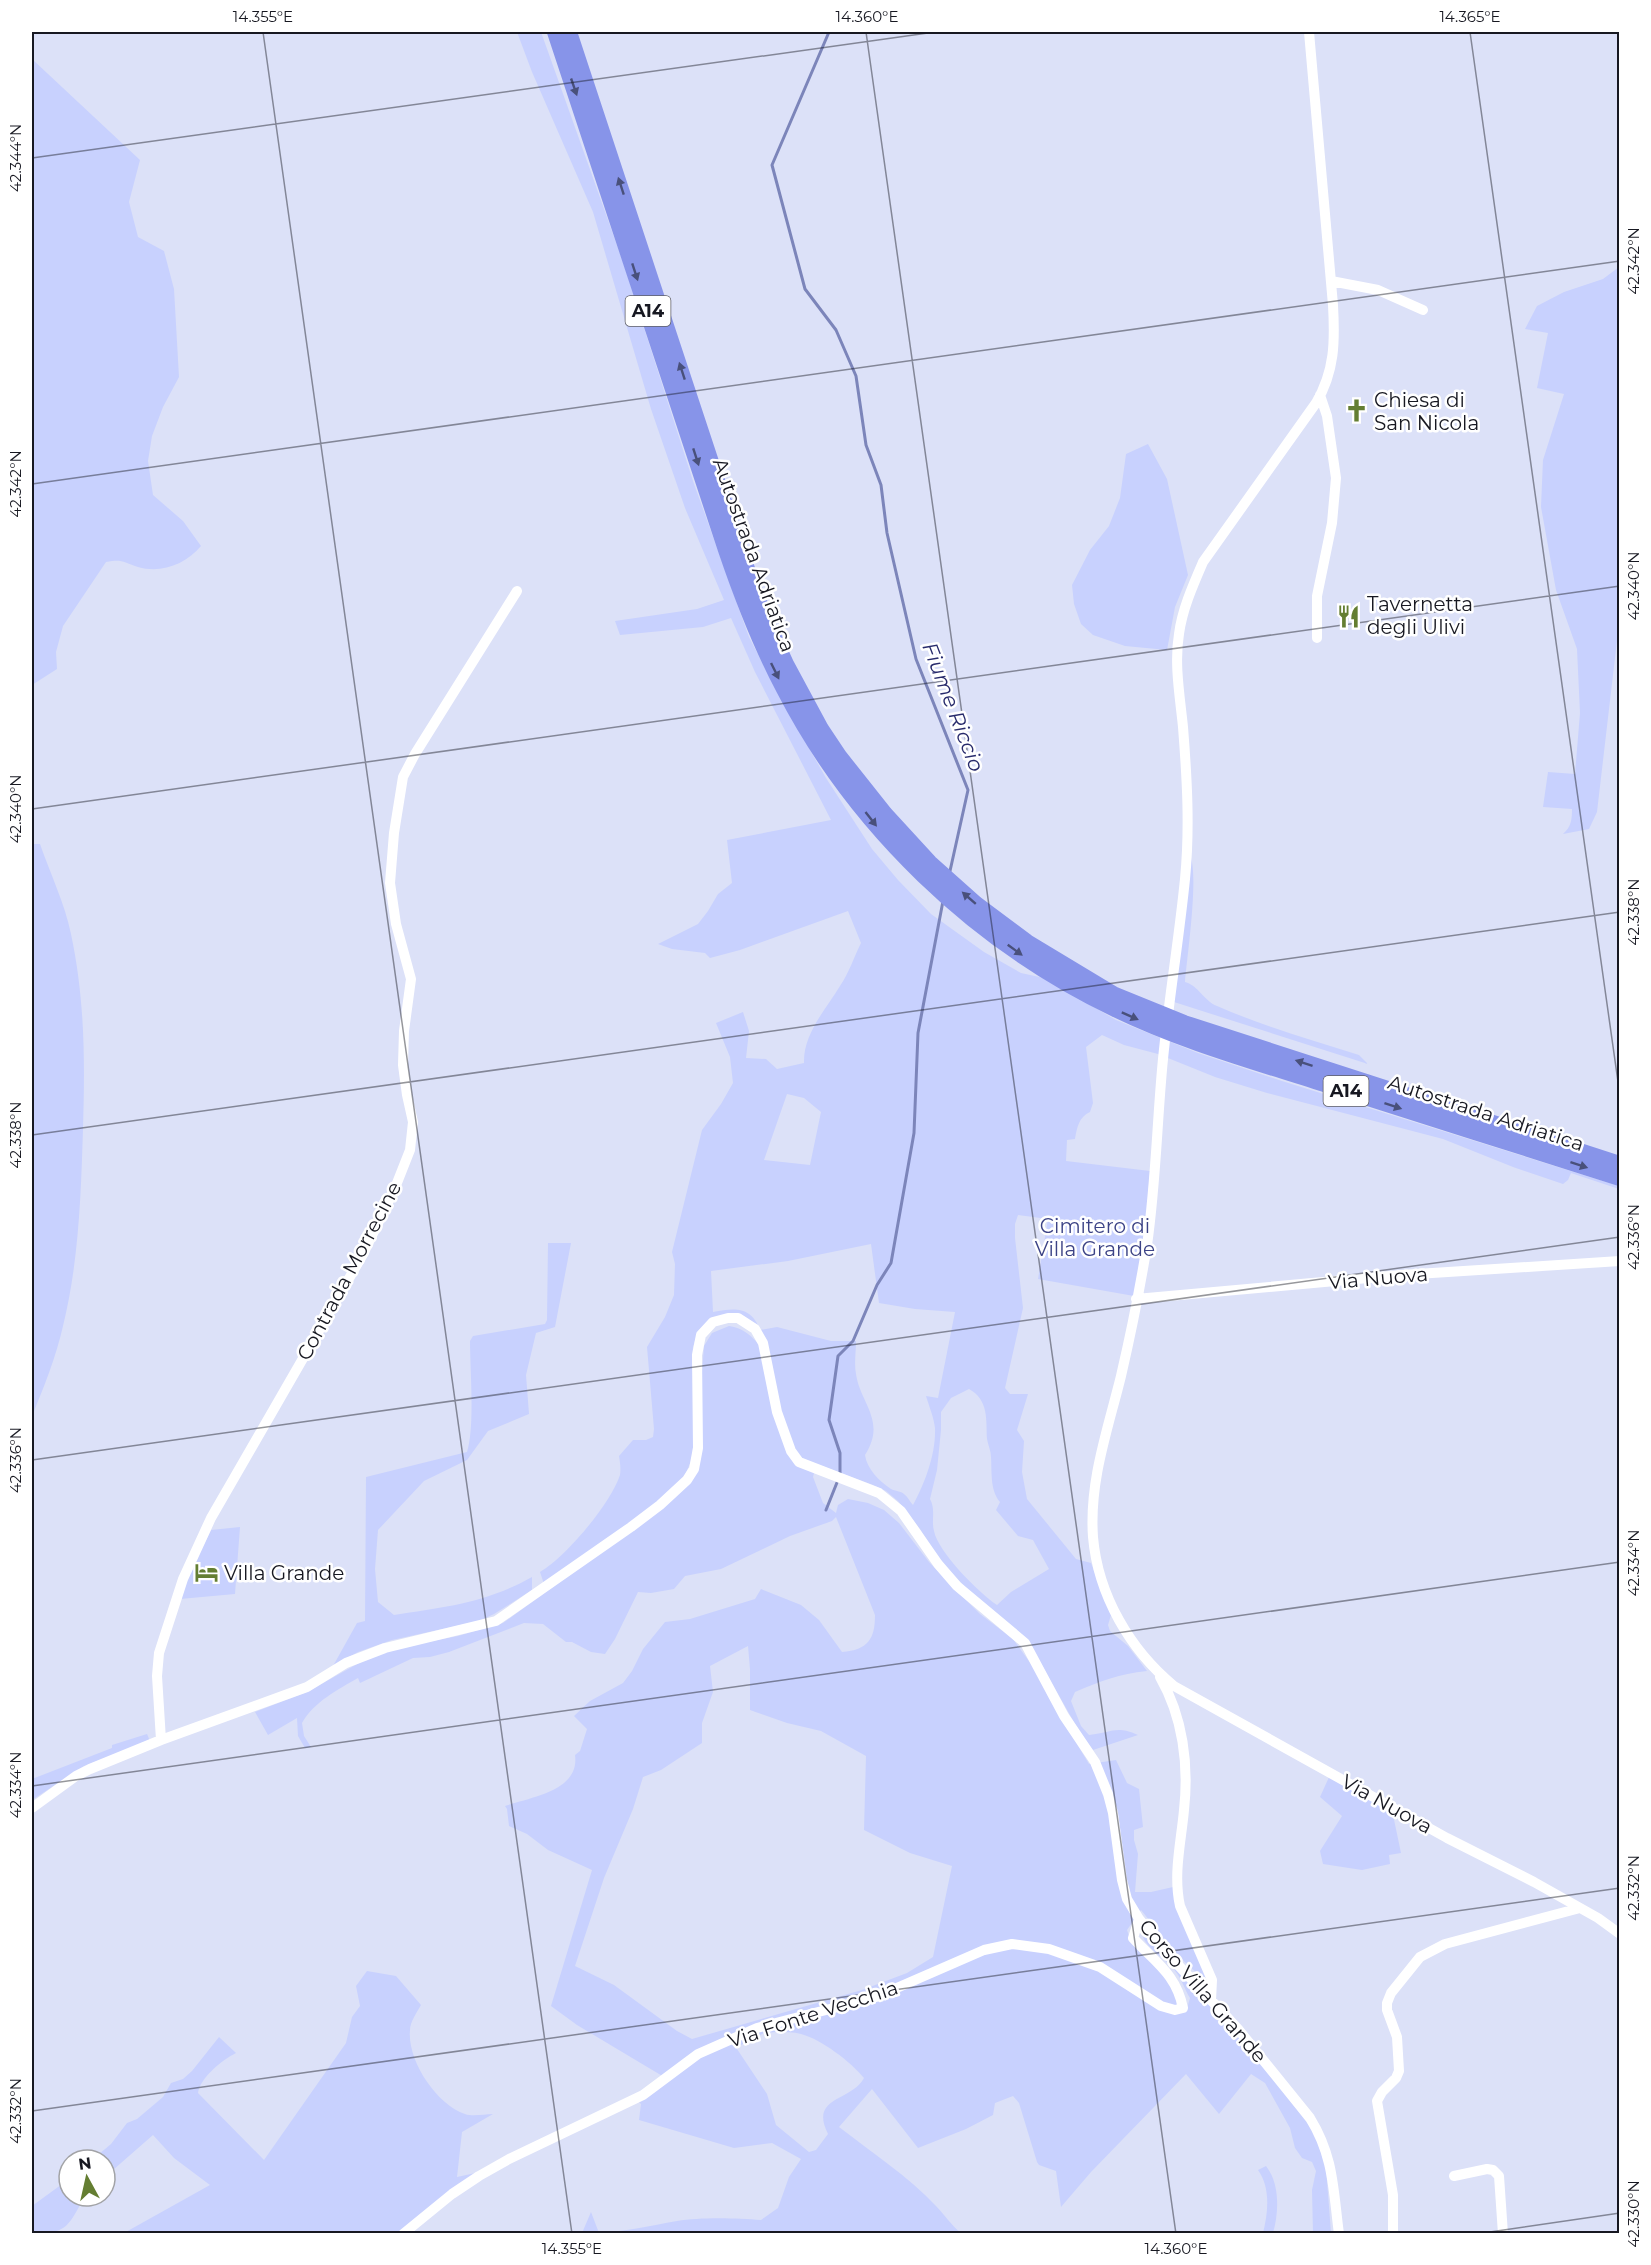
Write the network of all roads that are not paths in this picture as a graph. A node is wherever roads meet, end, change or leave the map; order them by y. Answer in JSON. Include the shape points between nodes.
{"nodes":[{"id":1,"x":555,"y":32,"type":"edge"},
{"id":2,"x":569,"y":32,"type":"edge"},
{"id":3,"x":1309,"y":32,"type":"edge"},
{"id":4,"x":1331,"y":281,"type":"junction"},
{"id":5,"x":1424,"y":310,"type":"dead end"},
{"id":6,"x":1320,"y":395,"type":"junction"},
{"id":7,"x":747,"y":588,"type":"junction"},
{"id":8,"x":517,"y":591,"type":"dead end"},
{"id":9,"x":1317,"y":638,"type":"dead end"},
{"id":10,"x":1082,"y":983,"type":"junction"},
{"id":11,"x":1620,"y":1164,"type":"edge"},
{"id":12,"x":1620,"y":1178,"type":"edge"},
{"id":13,"x":1620,"y":1261,"type":"edge"},
{"id":14,"x":1136,"y":1299,"type":"junction"},
{"id":15,"x":1156,"y":1672,"type":"junction"},
{"id":16,"x":161,"y":1740,"type":"junction"},
{"id":17,"x":32,"y":1808,"type":"edge"},
{"id":18,"x":1580,"y":1908,"type":"junction"},
{"id":19,"x":1139,"y":1919,"type":"junction"},
{"id":20,"x":1620,"y":1934,"type":"edge"},
{"id":21,"x":1211,"y":2000,"type":"junction"},
{"id":22,"x":1454,"y":2176,"type":"dead end"},
{"id":23,"x":403,"y":2234,"type":"edge"},
{"id":24,"x":1339,"y":2234,"type":"edge"},
{"id":25,"x":1393,"y":2234,"type":"edge"},
{"id":26,"x":1503,"y":2234,"type":"edge"}],
"edges":[{"from":1,"to":7,"type":"highway","name":"Autostrada Adriatica","number":"A14","one_way":true},
{"from":7,"to":2,"type":"highway","name":"Autostrada Adriatica","number":"A14","one_way":true},
{"from":3,"to":4,"type":"street","name":"Via Nuova"},
{"from":4,"to":5,"type":"street","via":[[1378,290]]},
{"from":4,"to":6,"type":"street","name":"Via Nuova","via":[[1334,350],[1330,375]]},
{"from":6,"to":9,"type":"street","via":[[1336,478],[1332,523],[1317,596]]},
{"from":6,"to":14,"type":"street","name":"Via Nuova","via":[[1203,562],[1179,634],[1188,789],[1185,878],[1163,1056],[1147,1244]]},
{"from":7,"to":10,"type":"highway","name":"Autostrada Adriatica","number":"A14","via":[[757,615],[841,768],[953,884]]},
{"from":8,"to":16,"type":"street","name":"Contrada Morrecine","via":[[403,777],[390,883],[411,979],[403,1065],[413,1122],[410,1150],[362,1256],[211,1518],[183,1579],[159,1653]]},
{"from":11,"to":10,"type":"highway","name":"Autostrada Adriatica","number":"A14","one_way":true,"via":[[1215,1035]]},
{"from":10,"to":12,"type":"highway","name":"Autostrada Adriatica","number":"A14","one_way":true,"via":[[1132,1017],[1214,1048]]},
{"from":13,"to":14,"type":"street","name":"Via Nuova","via":[[1401,1275]]},
{"from":14,"to":15,"type":"street","name":"Via Nuova","via":[[1100,1455],[1093,1539],[1097,1565],[1116,1614]]},
{"from":15,"to":18,"type":"street","name":"Via Nuova","via":[[1189,1696]]},
{"from":15,"to":21,"type":"street","name":"Via Nuova","via":[[1177,1716],[1184,1762],[1178,1895],[1212,1980]]},
{"from":16,"to":17,"type":"street","via":[[76,1776]]},
{"from":16,"to":19,"type":"street","name":"Corso Villa Grande","via":[[307,1687],[346,1664],[385,1648],[496,1621],[660,1505],[694,1469],[701,1335],[720,1319],[738,1318],[755,1329],[763,1343],[777,1412],[799,1462],[879,1493],[901,1511],[957,1586],[1025,1643],[1064,1716],[1095,1762],[1113,1813],[1122,1880]]},
{"from":18,"to":20,"type":"street","name":"Via Nuova"},
{"from":18,"to":25,"type":"street","via":[[1430,1950],[1391,1993],[1387,2010],[1397,2037],[1399,2071],[1377,2101],[1393,2194]]},
{"from":19,"to":21,"type":"street","name":"Corso Villa Grande"},
{"from":19,"to":23,"type":"street","name":"Via Fonte Vecchia","via":[[1133,1938],[1171,1975],[1183,2008],[1161,2006],[1100,1967],[1049,1949],[1012,1944],[984,1950],[876,1997],[758,2028],[698,2054],[643,2095],[479,2176]]},
{"from":21,"to":24,"type":"street","name":"Corso Villa Grande","via":[[1320,2133],[1331,2166]]},
{"from":22,"to":26,"type":"street","via":[[1487,2169],[1499,2176]]}]}
